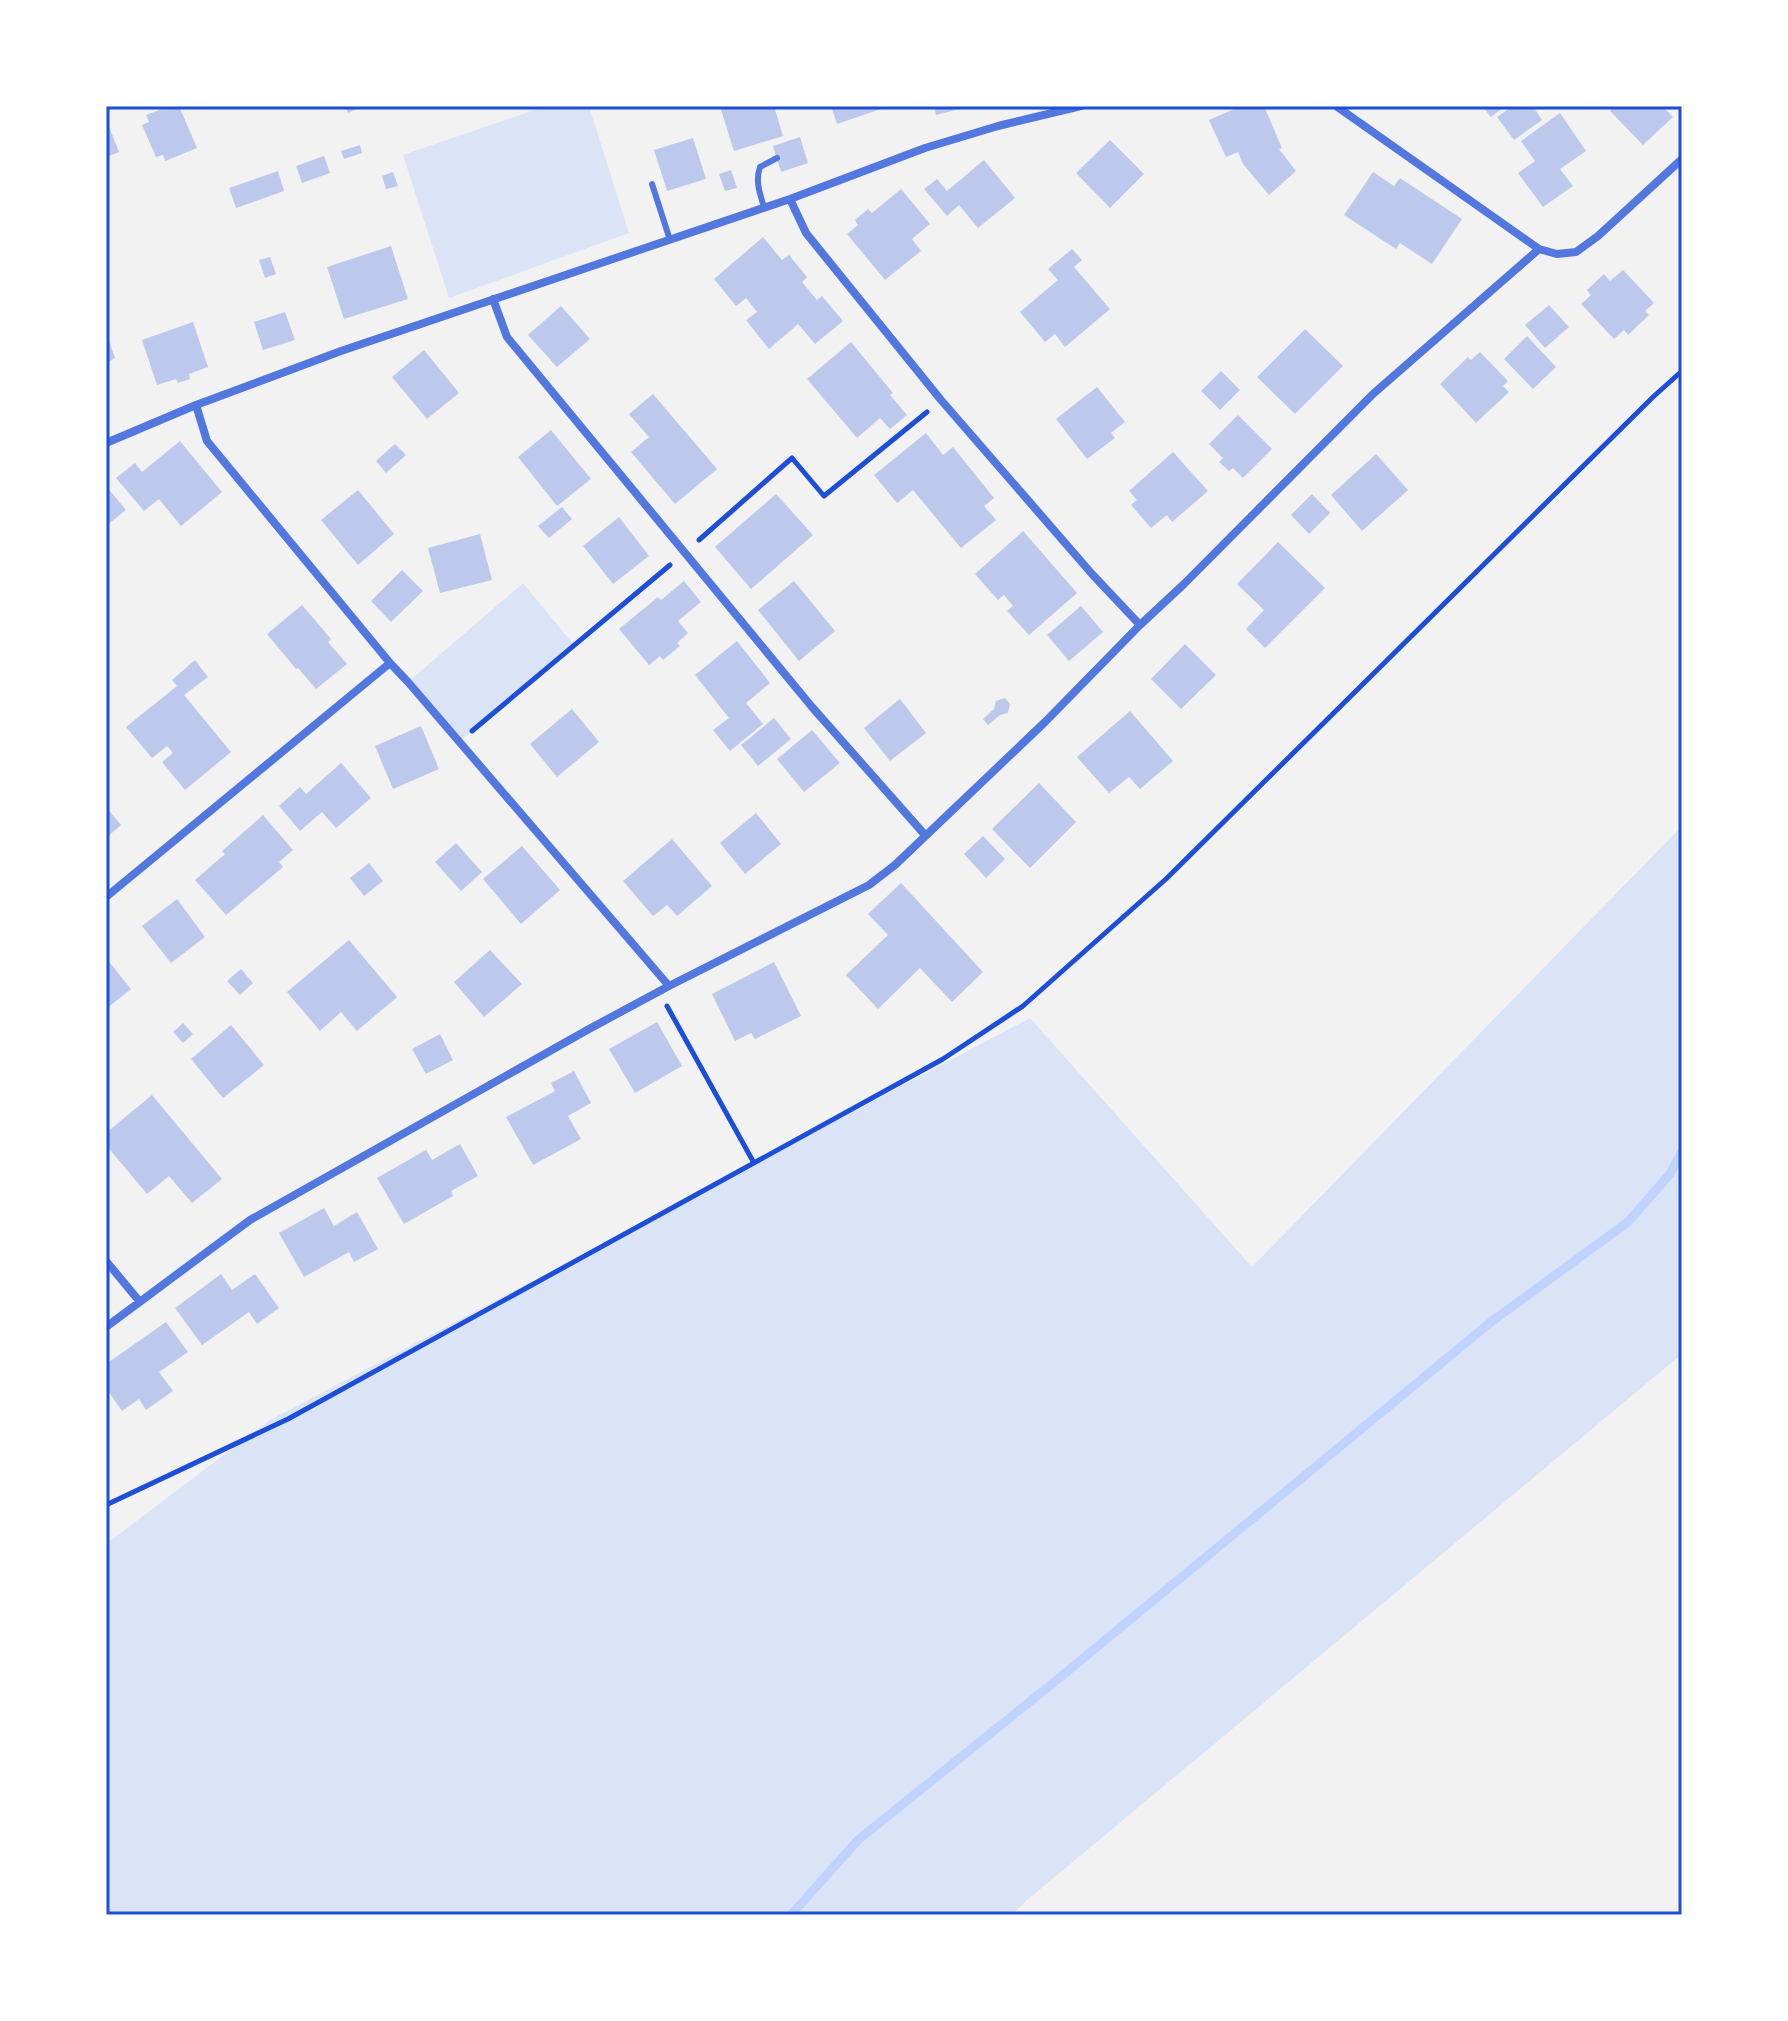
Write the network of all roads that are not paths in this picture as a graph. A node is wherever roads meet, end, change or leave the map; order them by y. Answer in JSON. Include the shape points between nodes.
{"nodes":[{"id":1,"x":1081,"y":106,"type":"edge"},
{"id":2,"x":1336,"y":106,"type":"edge"},
{"id":3,"x":777,"y":158,"type":"dead end"},
{"id":4,"x":1682,"y":159,"type":"edge"},
{"id":5,"x":652,"y":184,"type":"dead end"},
{"id":6,"x":790,"y":199,"type":"junction"},
{"id":7,"x":764,"y":207,"type":"junction"},
{"id":8,"x":670,"y":240,"type":"junction"},
{"id":9,"x":1539,"y":249,"type":"junction"},
{"id":10,"x":493,"y":299,"type":"junction"},
{"id":11,"x":196,"y":405,"type":"junction"},
{"id":12,"x":106,"y":443,"type":"edge"},
{"id":13,"x":1140,"y":625,"type":"junction"},
{"id":14,"x":390,"y":663,"type":"junction"},
{"id":15,"x":925,"y":835,"type":"junction"},
{"id":16,"x":106,"y":897,"type":"edge"},
{"id":17,"x":669,"y":986,"type":"junction"},
{"id":18,"x":106,"y":1261,"type":"edge"},
{"id":19,"x":140,"y":1302,"type":"junction"},
{"id":20,"x":106,"y":1327,"type":"edge"}],
"edges":[{"from":1,"to":6,"type":"street","via":[[925,148]]},
{"from":2,"to":9,"type":"street"},
{"from":3,"to":7,"type":"lane","via":[[757,174]]},
{"from":4,"to":9,"type":"street","via":[[1576,252]]},
{"from":5,"to":8,"type":"lane"},
{"from":6,"to":7,"type":"street"},
{"from":6,"to":13,"type":"street","via":[[806,233],[941,400]]},
{"from":7,"to":8,"type":"street"},
{"from":8,"to":10,"type":"street"},
{"from":9,"to":13,"type":"street","via":[[1373,394]]},
{"from":10,"to":11,"type":"street"},
{"from":10,"to":15,"type":"street","via":[[507,337],[812,707]]},
{"from":11,"to":12,"type":"street"},
{"from":11,"to":14,"type":"street","via":[[207,441]]},
{"from":13,"to":15,"type":"street"},
{"from":14,"to":16,"type":"street"},
{"from":14,"to":17,"type":"street"},
{"from":15,"to":17,"type":"street","via":[[869,885]]},
{"from":17,"to":19,"type":"street","via":[[250,1220]]},
{"from":18,"to":19,"type":"street"},
{"from":19,"to":20,"type":"street"}]}
